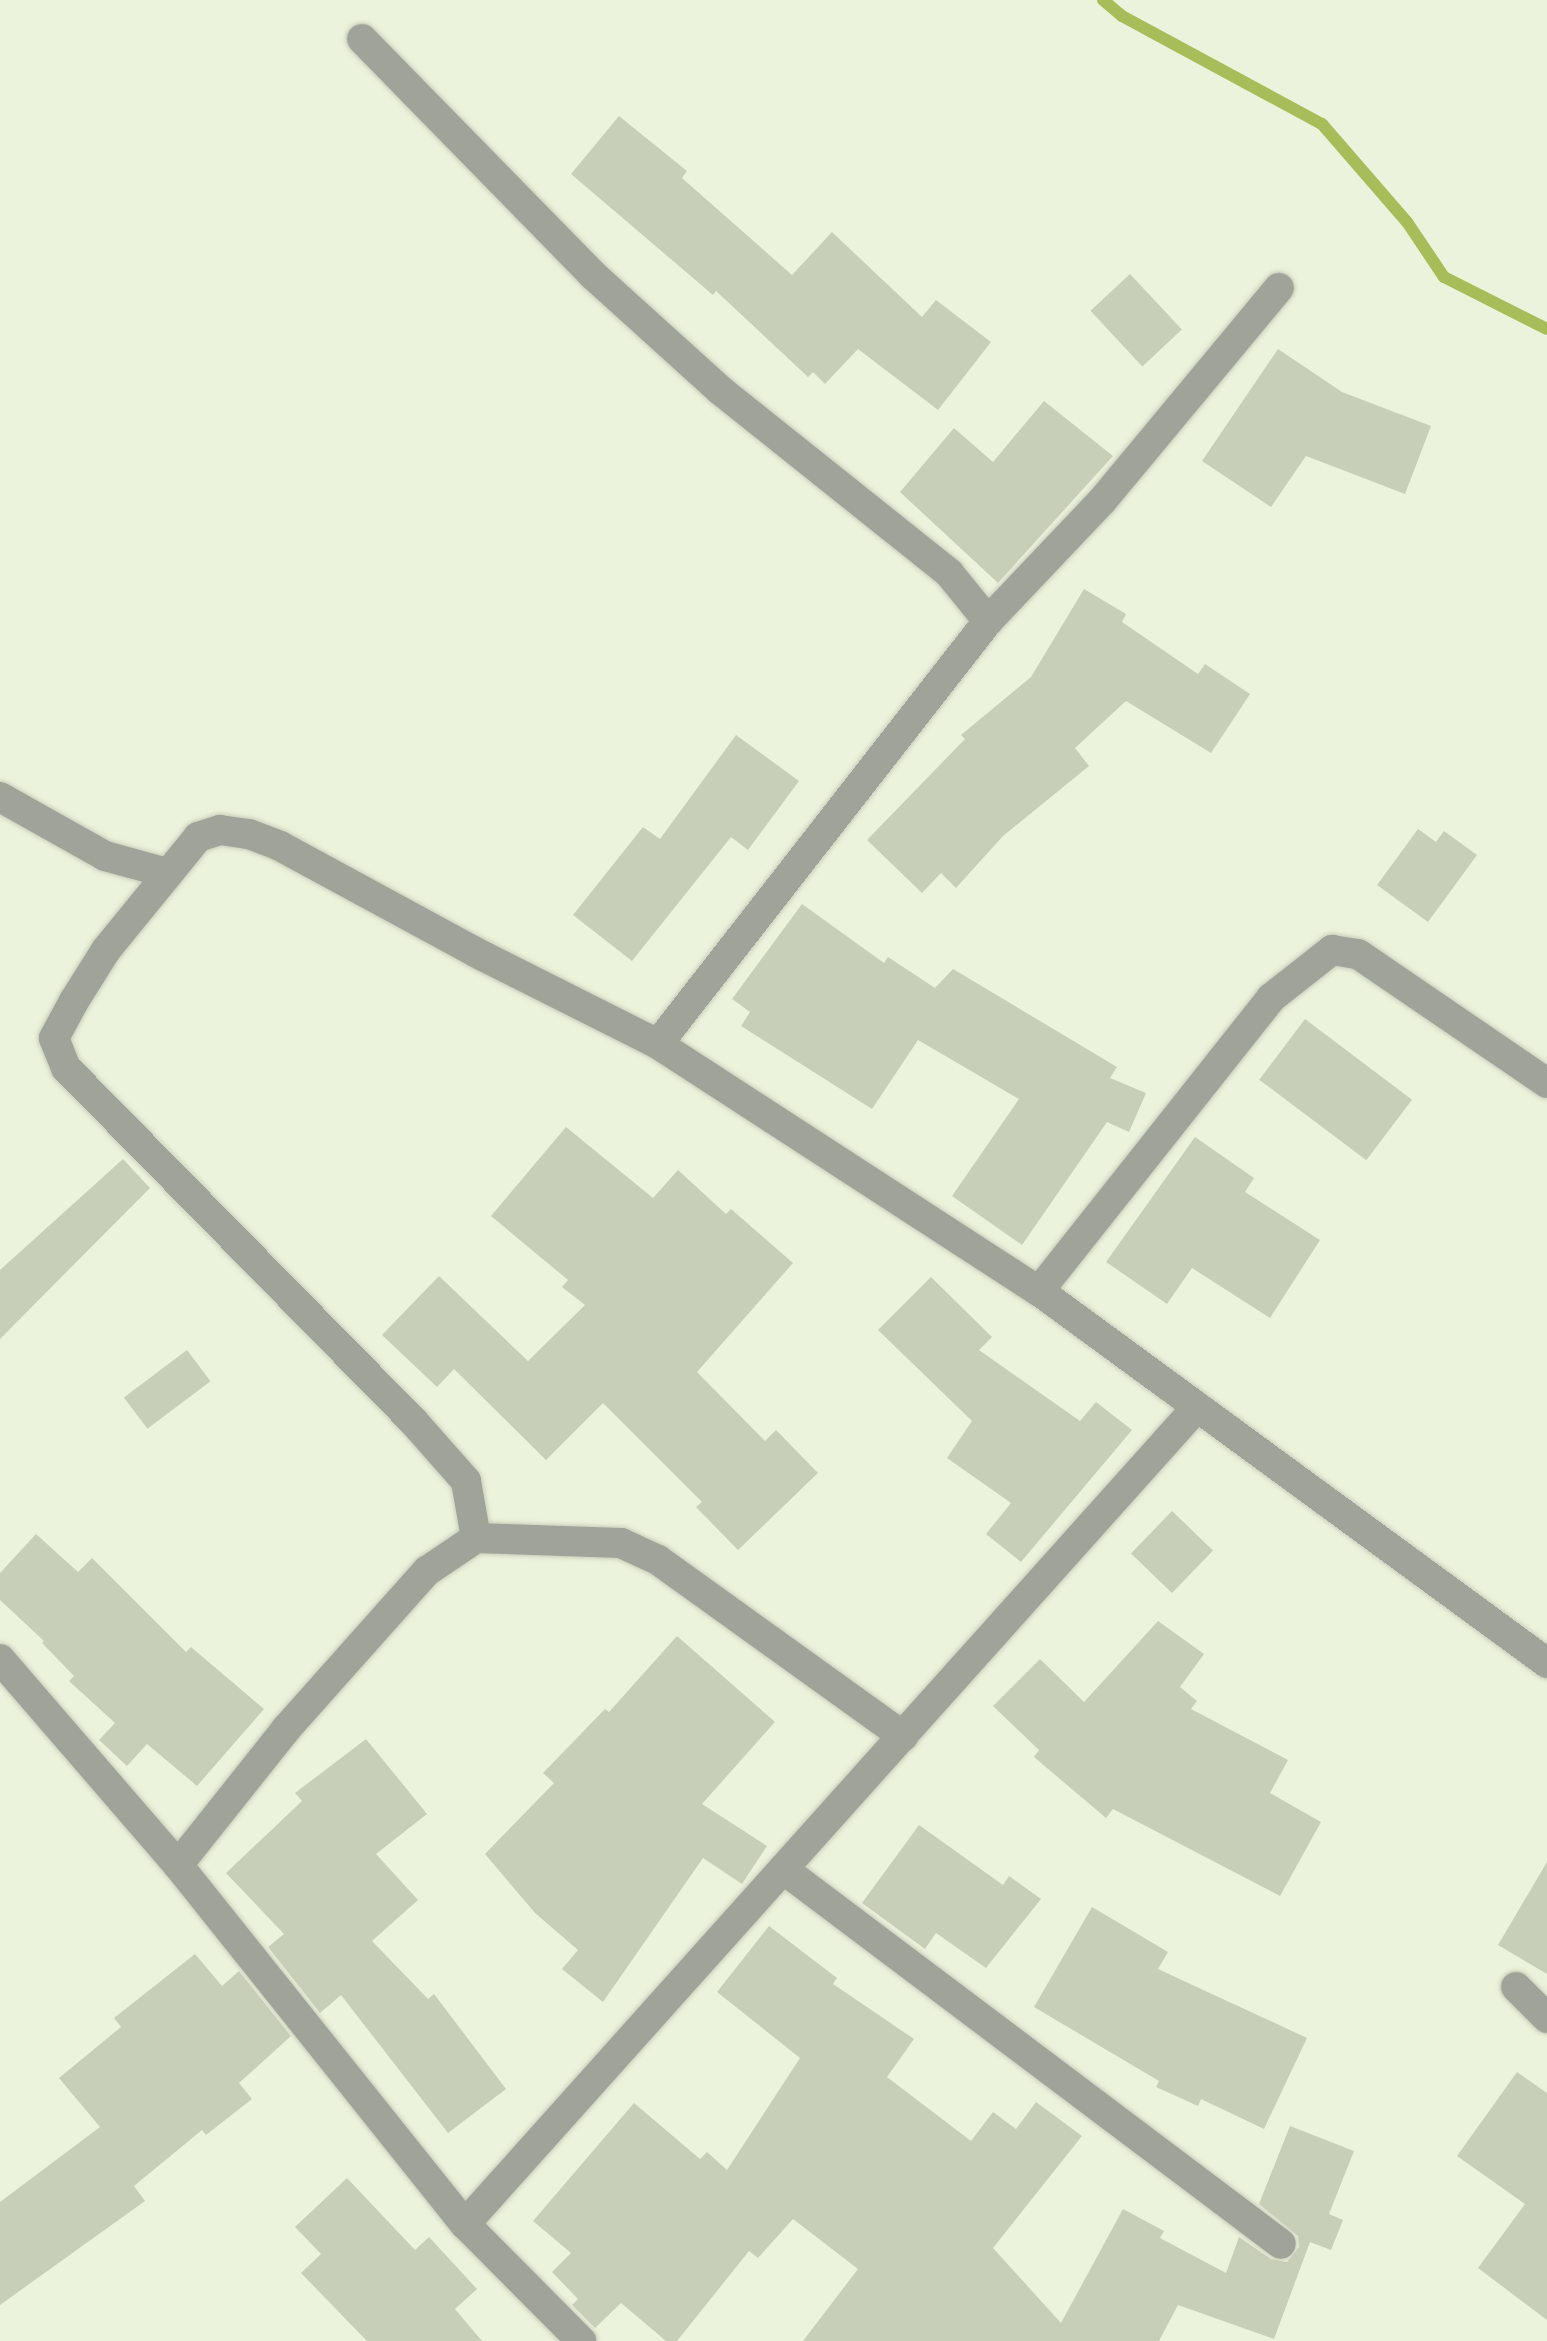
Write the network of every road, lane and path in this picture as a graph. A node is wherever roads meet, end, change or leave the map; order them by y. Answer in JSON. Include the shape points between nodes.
{"nodes":[{"id":1,"x":362,"y":39,"type":"dead end"},
{"id":2,"x":1280,"y":288,"type":"dead end"},
{"id":3,"x":988,"y":620,"type":"junction"},
{"id":4,"x":0,"y":796,"type":"edge"},
{"id":5,"x":167,"y":873,"type":"junction"},
{"id":6,"x":658,"y":1044,"type":"junction"},
{"id":7,"x":1547,"y":1083,"type":"edge"},
{"id":8,"x":1039,"y":1291,"type":"junction"},
{"id":9,"x":1198,"y":1407,"type":"junction"},
{"id":10,"x":476,"y":1538,"type":"junction"},
{"id":11,"x":0,"y":1659,"type":"edge"},
{"id":12,"x":1547,"y":1663,"type":"edge"},
{"id":13,"x":903,"y":1736,"type":"junction"},
{"id":14,"x":178,"y":1865,"type":"junction"},
{"id":15,"x":783,"y":1869,"type":"junction"},
{"id":16,"x":1516,"y":1987,"type":"dead end"},
{"id":17,"x":1547,"y":2018,"type":"edge"},
{"id":18,"x":465,"y":2224,"type":"junction"},
{"id":19,"x":1281,"y":2244,"type":"dead end"},
{"id":20,"x":582,"y":2341,"type":"edge"}],
"edges":[{"from":1,"to":3,"type":"street","via":[[594,276],[720,390],[949,574]]},
{"from":2,"to":3,"type":"street","via":[[1102,502]]},
{"from":3,"to":6,"type":"street"},
{"from":4,"to":5,"type":"street","via":[[105,856]]},
{"from":5,"to":6,"type":"street","via":[[198,836],[220,830],[248,834]]},
{"from":5,"to":10,"type":"street","via":[[106,950],[54,1038],[66,1068],[453,1467],[466,1482]]},
{"from":6,"to":8,"type":"street"},
{"from":7,"to":8,"type":"street","via":[[1358,954],[1332,950],[1271,998]]},
{"from":8,"to":9,"type":"street"},
{"from":9,"to":12,"type":"street"},
{"from":9,"to":13,"type":"street"},
{"from":10,"to":13,"type":"street","via":[[574,1539],[633,1548]]},
{"from":10,"to":14,"type":"street","via":[[426,1571],[286,1729]]},
{"from":11,"to":14,"type":"street"},
{"from":13,"to":15,"type":"street"},
{"from":14,"to":18,"type":"street"},
{"from":15,"to":18,"type":"street"},
{"from":15,"to":19,"type":"street"},
{"from":16,"to":17,"type":"street"},
{"from":18,"to":20,"type":"street"}]}
